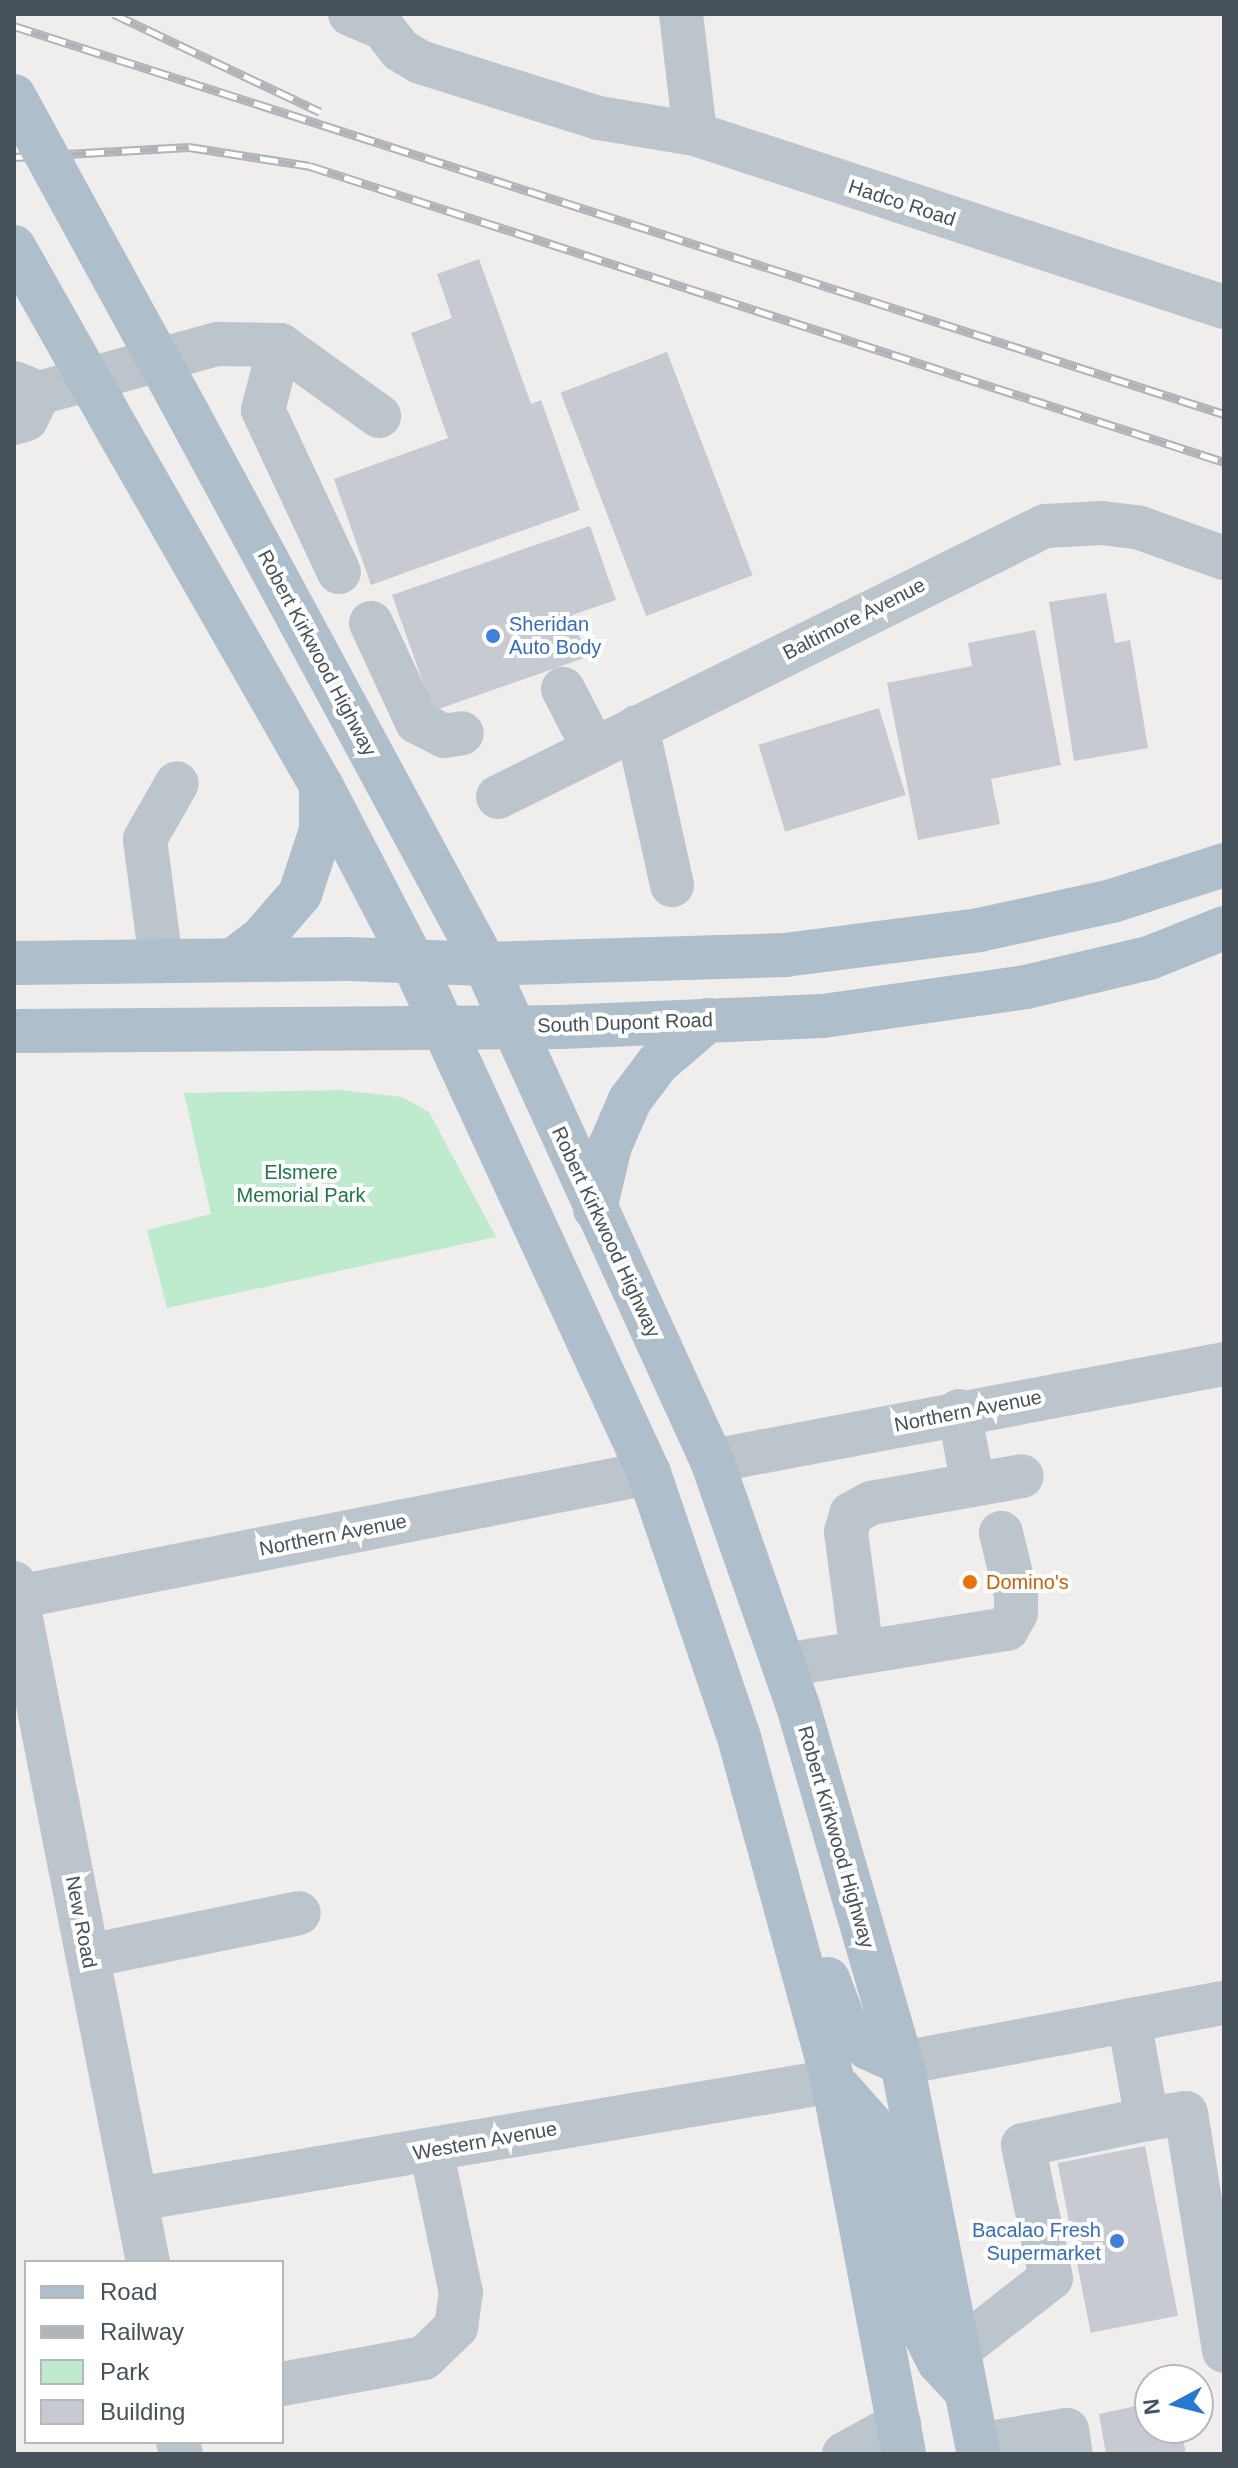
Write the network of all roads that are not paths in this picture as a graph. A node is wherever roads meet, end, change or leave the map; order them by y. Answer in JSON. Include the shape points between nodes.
{"nodes":[{"id":1,"x":681,"y":14,"type":"edge"},
{"id":2,"x":373,"y":19,"type":"edge"},
{"id":3,"x":14,"y":96,"type":"edge"},
{"id":4,"x":695,"y":134,"type":"junction"},
{"id":5,"x":14,"y":247,"type":"edge"},
{"id":6,"x":1224,"y":307,"type":"edge"},
{"id":7,"x":280,"y":345,"type":"junction"},
{"id":8,"x":22,"y":399,"type":"edge"},
{"id":9,"x":379,"y":416,"type":"dead end"},
{"id":10,"x":1224,"y":558,"type":"edge"},
{"id":11,"x":339,"y":572,"type":"dead end"},
{"id":12,"x":371,"y":623,"type":"dead end"},
{"id":13,"x":563,"y":689,"type":"dead end"},
{"id":14,"x":637,"y":727,"type":"junction"},
{"id":15,"x":462,"y":733,"type":"dead end"},
{"id":16,"x":594,"y":749,"type":"junction"},
{"id":17,"x":177,"y":783,"type":"dead end"},
{"id":18,"x":321,"y":785,"type":"junction"},
{"id":19,"x":498,"y":797,"type":"dead end"},
{"id":20,"x":1224,"y":865,"type":"edge"},
{"id":21,"x":672,"y":885,"type":"dead end"},
{"id":22,"x":1224,"y":928,"type":"edge"},
{"id":23,"x":233,"y":960,"type":"junction"},
{"id":24,"x":161,"y":961,"type":"junction"},
{"id":25,"x":413,"y":962,"type":"junction"},
{"id":26,"x":14,"y":963,"type":"edge"},
{"id":27,"x":485,"y":964,"type":"junction"},
{"id":28,"x":708,"y":1020,"type":"junction"},
{"id":29,"x":511,"y":1026,"type":"junction"},
{"id":30,"x":443,"y":1028,"type":"junction"},
{"id":31,"x":14,"y":1031,"type":"edge"},
{"id":32,"x":595,"y":1209,"type":"junction"},
{"id":33,"x":1224,"y":1364,"type":"edge"},
{"id":34,"x":959,"y":1411,"type":"junction"},
{"id":35,"x":712,"y":1461,"type":"junction"},
{"id":36,"x":649,"y":1473,"type":"junction"},
{"id":37,"x":1022,"y":1476,"type":"dead end"},
{"id":38,"x":973,"y":1485,"type":"junction"},
{"id":39,"x":1001,"y":1533,"type":"dead end"},
{"id":40,"x":16,"y":1590,"type":"edge"},
{"id":41,"x":862,"y":1652,"type":"junction"},
{"id":42,"x":784,"y":1665,"type":"junction"},
{"id":43,"x":769,"y":1842,"type":"junction"},
{"id":44,"x":299,"y":1913,"type":"dead end"},
{"id":45,"x":88,"y":1956,"type":"junction"},
{"id":46,"x":1224,"y":2003,"type":"edge"},
{"id":47,"x":1129,"y":2021,"type":"junction"},
{"id":48,"x":902,"y":2063,"type":"junction"},
{"id":49,"x":833,"y":2081,"type":"junction"},
{"id":50,"x":1147,"y":2119,"type":"junction"},
{"id":51,"x":431,"y":2150,"type":"junction"},
{"id":52,"x":137,"y":2199,"type":"junction"},
{"id":53,"x":148,"y":2260,"type":"edge"},
{"id":54,"x":960,"y":2349,"type":"junction"},
{"id":55,"x":1224,"y":2351,"type":"edge"},
{"id":56,"x":284,"y":2384,"type":"edge"},
{"id":57,"x":970,"y":2397,"type":"junction"},
{"id":58,"x":902,"y":2439,"type":"edge"},
{"id":59,"x":979,"y":2450,"type":"edge"},
{"id":60,"x":844,"y":2454,"type":"edge"},
{"id":61,"x":1071,"y":2454,"type":"edge"}],
"edges":[{"from":1,"to":4,"type":"street"},
{"from":2,"to":4,"type":"street","name":"Hadco Road","via":[[400,50],[420,62],[599,118]]},
{"from":3,"to":27,"type":"main road","name":"Robert Kirkwood Highway","bridge":true},
{"from":4,"to":6,"type":"street","name":"Hadco Road"},
{"from":5,"to":18,"type":"main road","bridge":true},
{"from":7,"to":8,"type":"street","via":[[217,344]]},
{"from":7,"to":9,"type":"street"},
{"from":7,"to":11,"type":"street","via":[[263,410]]},
{"from":10,"to":14,"type":"street","name":"Baltimore Avenue","via":[[1140,528],[1102,523],[1045,526]]},
{"from":12,"to":15,"type":"street","via":[[417,722],[444,736]]},
{"from":13,"to":16,"type":"street"},
{"from":14,"to":16,"type":"street","name":"Baltimore Avenue"},
{"from":14,"to":21,"type":"street"},
{"from":16,"to":19,"type":"street","name":"Baltimore Avenue"},
{"from":17,"to":24,"type":"street","via":[[145,839]]},
{"from":18,"to":23,"type":"main road","via":[[321,830],[300,894]]},
{"from":18,"to":25,"type":"main road"},
{"from":20,"to":27,"type":"main road","via":[[1112,901],[887,946],[785,955]]},
{"from":22,"to":28,"type":"main road","name":"South Dupont Road","via":[[1149,958],[1026,987],[838,1014]]},
{"from":23,"to":24,"type":"main road"},
{"from":23,"to":25,"type":"main road"},
{"from":24,"to":26,"type":"main road"},
{"from":25,"to":27,"type":"main road"},
{"from":25,"to":30,"type":"main road"},
{"from":27,"to":29,"type":"main road","name":"Robert Kirkwood Highway"},
{"from":28,"to":29,"type":"main road","name":"South Dupont Road"},
{"from":28,"to":32,"type":"main road","via":[[658,1063],[630,1100],[610,1146]]},
{"from":29,"to":30,"type":"main road","name":"South Dupont Road"},
{"from":29,"to":32,"type":"main road","name":"Robert Kirkwood Highway"},
{"from":30,"to":31,"type":"main road","name":"South Dupont Road"},
{"from":30,"to":36,"type":"main road"},
{"from":32,"to":35,"type":"main road","name":"Robert Kirkwood Highway"},
{"from":33,"to":34,"type":"street","name":"Northern Avenue"},
{"from":34,"to":35,"type":"street","name":"Northern Avenue"},
{"from":34,"to":38,"type":"street"},
{"from":35,"to":42,"type":"main road","name":"Robert Kirkwood Highway"},
{"from":36,"to":40,"type":"street","name":"Northern Avenue"},
{"from":36,"to":43,"type":"main road"},
{"from":37,"to":38,"type":"street"},
{"from":38,"to":41,"type":"street","via":[[871,1503],[851,1514],[846,1532]]},
{"from":39,"to":41,"type":"street","via":[[1016,1595],[1016,1613],[1007,1629]]},
{"from":40,"to":45,"type":"street","name":"New Road"},
{"from":41,"to":42,"type":"street"},
{"from":42,"to":48,"type":"main road","name":"Robert Kirkwood Highway"},
{"from":43,"to":48,"type":"main road","via":[[808,1908],[847,2029],[868,2048]]},
{"from":43,"to":49,"type":"main road"},
{"from":44,"to":45,"type":"street"},
{"from":45,"to":52,"type":"street","name":"New Road"},
{"from":46,"to":47,"type":"street"},
{"from":47,"to":48,"type":"street"},
{"from":47,"to":50,"type":"street"},
{"from":48,"to":54,"type":"main road","name":"Robert Kirkwood Highway"},
{"from":49,"to":51,"type":"street","name":"Western Avenue"},
{"from":49,"to":57,"type":"main road","via":[[870,2123],[920,2325],[939,2362]]},
{"from":49,"to":58,"type":"main road"},
{"from":50,"to":54,"type":"street","via":[[1023,2145],[1051,2278]]},
{"from":50,"to":55,"type":"street","via":[[1186,2113]]},
{"from":51,"to":52,"type":"street","name":"Western Avenue"},
{"from":51,"to":56,"type":"street","via":[[461,2293],[456,2327],[424,2358]]},
{"from":52,"to":53,"type":"street","name":"New Road"},
{"from":54,"to":57,"type":"main road","name":"Robert Kirkwood Highway"},
{"from":57,"to":59,"type":"main road","name":"Robert Kirkwood Highway"},
{"from":58,"to":60,"type":"street"},
{"from":59,"to":61,"type":"street","via":[[1067,2430]]}]}
